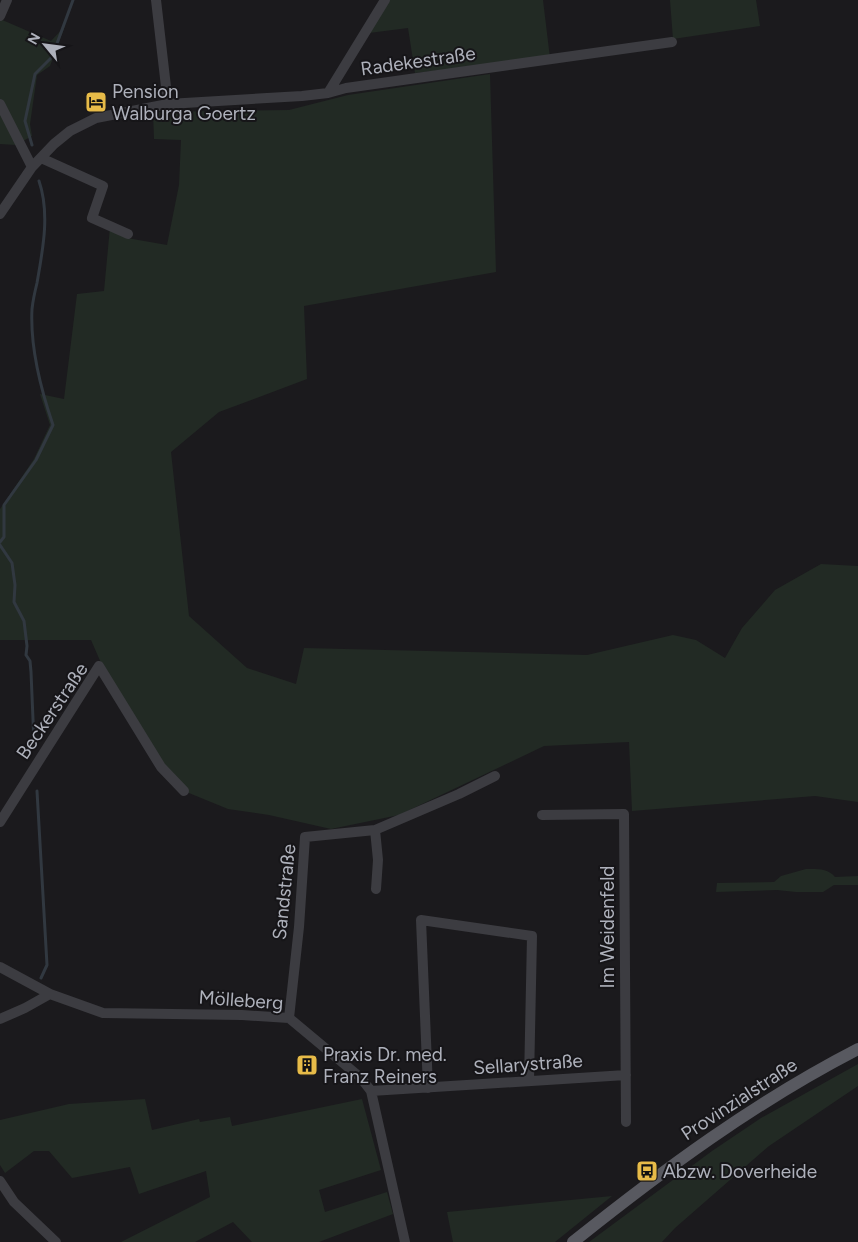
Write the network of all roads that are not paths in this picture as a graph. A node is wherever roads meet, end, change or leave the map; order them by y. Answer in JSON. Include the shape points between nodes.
{"nodes":[{"id":1,"x":7,"y":0,"type":"edge"},
{"id":2,"x":156,"y":0,"type":"edge"},
{"id":3,"x":385,"y":0,"type":"edge"},
{"id":4,"x":0,"y":16,"type":"edge"},
{"id":5,"x":672,"y":42,"type":"dead end"},
{"id":6,"x":328,"y":93,"type":"junction"},
{"id":7,"x":0,"y":104,"type":"edge"},
{"id":8,"x":168,"y":104,"type":"junction"},
{"id":9,"x":41,"y":158,"type":"junction"},
{"id":10,"x":32,"y":167,"type":"junction"},
{"id":11,"x":0,"y":214,"type":"edge"},
{"id":12,"x":128,"y":234,"type":"dead end"},
{"id":13,"x":495,"y":776,"type":"dead end"},
{"id":14,"x":184,"y":791,"type":"dead end"},
{"id":15,"x":542,"y":815,"type":"dead end"},
{"id":16,"x":0,"y":822,"type":"edge"},
{"id":17,"x":376,"y":830,"type":"junction"},
{"id":18,"x":376,"y":889,"type":"dead end"},
{"id":19,"x":0,"y":967,"type":"edge"},
{"id":20,"x":50,"y":994,"type":"junction"},
{"id":21,"x":289,"y":1018,"type":"junction"},
{"id":22,"x":0,"y":1019,"type":"edge"},
{"id":23,"x":858,"y":1049,"type":"edge"},
{"id":24,"x":626,"y":1075,"type":"junction"},
{"id":25,"x":530,"y":1081,"type":"junction"},
{"id":26,"x":428,"y":1088,"type":"junction"},
{"id":27,"x":372,"y":1091,"type":"junction"},
{"id":28,"x":626,"y":1122,"type":"dead end"},
{"id":29,"x":0,"y":1181,"type":"edge"},
{"id":30,"x":56,"y":1242,"type":"edge"},
{"id":31,"x":406,"y":1242,"type":"edge"},
{"id":32,"x":573,"y":1242,"type":"edge"}],
"edges":[{"from":1,"to":4,"type":"street"},
{"from":2,"to":8,"type":"street"},
{"from":3,"to":6,"type":"street"},
{"from":5,"to":6,"type":"street","name":"Radekestraße"},
{"from":6,"to":8,"type":"street","name":"Radekestraße"},
{"from":7,"to":10,"type":"street"},
{"from":8,"to":9,"type":"street","name":"Radekestraße","via":[[96,118],[70,131]]},
{"from":9,"to":10,"type":"street","name":"Radekestraße"},
{"from":9,"to":12,"type":"street","via":[[103,186],[92,218]]},
{"from":10,"to":11,"type":"street","name":"Radekestraße"},
{"from":13,"to":17,"type":"street","name":"Sandstraße"},
{"from":14,"to":16,"type":"street","name":"Beckerstraße","via":[[161,767],[99,666]]},
{"from":15,"to":24,"type":"street","name":"Im Weidenfeld","via":[[624,814]]},
{"from":17,"to":18,"type":"street"},
{"from":17,"to":21,"type":"street","name":"Sandstraße","via":[[305,838]]},
{"from":19,"to":20,"type":"street","name":"Mölleberg"},
{"from":20,"to":21,"type":"street","name":"Mölleberg","via":[[103,1012]]},
{"from":20,"to":22,"type":"street"},
{"from":21,"to":27,"type":"street","name":"Mölleberg"},
{"from":23,"to":32,"type":"main road","name":"Provinzialstraße","via":[[747,1113]]},
{"from":24,"to":25,"type":"street","name":"Sellarystraße"},
{"from":24,"to":28,"type":"street","name":"Im Weidenfeld"},
{"from":25,"to":26,"type":"street","name":"Sellarystraße"},
{"from":25,"to":26,"type":"street","via":[[532,936],[421,920]]},
{"from":26,"to":27,"type":"street","name":"Sellarystraße"},
{"from":27,"to":31,"type":"street"},
{"from":29,"to":30,"type":"street","via":[[14,1202]]}]}
